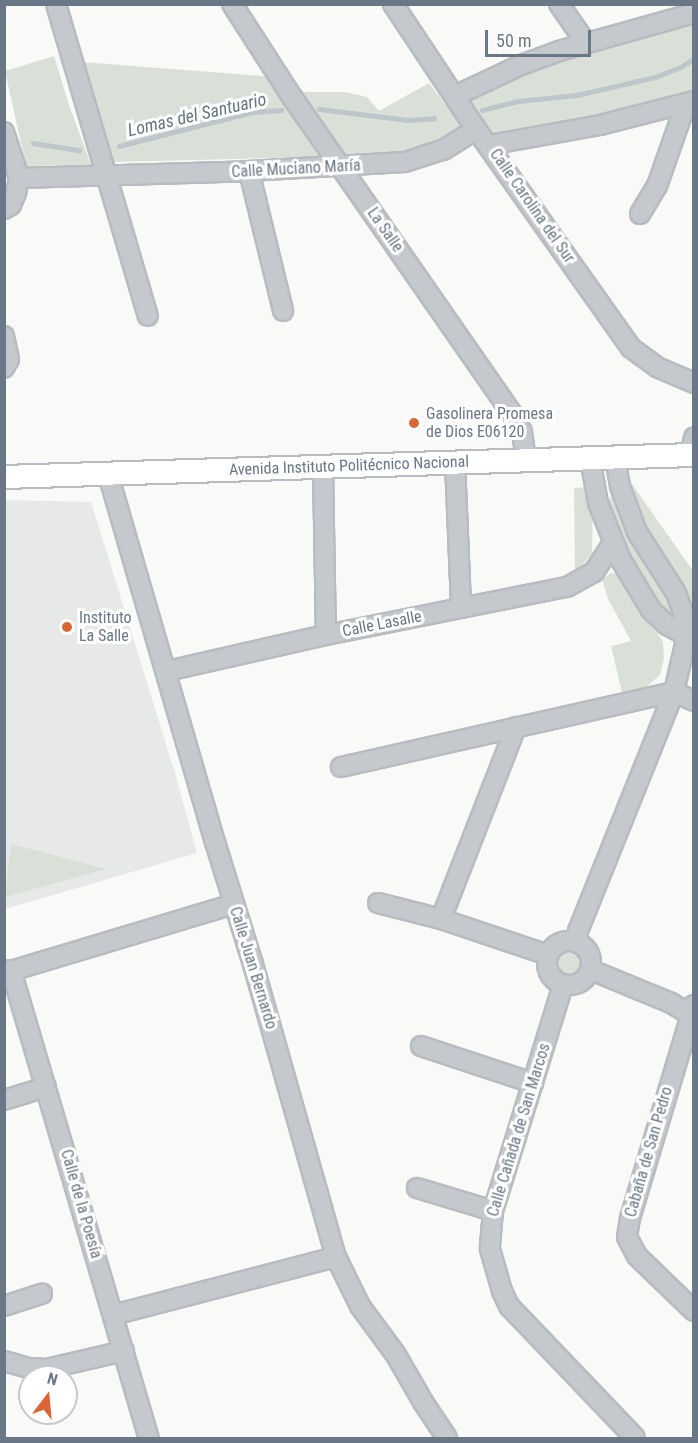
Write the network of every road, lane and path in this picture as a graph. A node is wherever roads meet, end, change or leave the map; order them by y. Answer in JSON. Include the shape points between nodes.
{"nodes":[{"id":1,"x":56,"y":4,"type":"edge"},
{"id":2,"x":231,"y":4,"type":"edge"},
{"id":3,"x":393,"y":4,"type":"edge"},
{"id":4,"x":559,"y":4,"type":"edge"},
{"id":5,"x":690,"y":11,"type":"edge"},
{"id":6,"x":586,"y":43,"type":"junction"},
{"id":7,"x":455,"y":96,"type":"junction"},
{"id":8,"x":690,"y":102,"type":"edge"},
{"id":9,"x":476,"y":129,"type":"junction"},
{"id":10,"x":4,"y":132,"type":"edge"},
{"id":11,"x":489,"y":145,"type":"junction"},
{"id":12,"x":341,"y":167,"type":"junction"},
{"id":13,"x":249,"y":171,"type":"junction"},
{"id":14,"x":108,"y":175,"type":"junction"},
{"id":15,"x":19,"y":178,"type":"junction"},
{"id":16,"x":4,"y":209,"type":"edge"},
{"id":17,"x":640,"y":213,"type":"dead end"},
{"id":18,"x":283,"y":311,"type":"dead end"},
{"id":19,"x":148,"y":316,"type":"dead end"},
{"id":20,"x":4,"y":336,"type":"edge"},
{"id":21,"x":4,"y":368,"type":"edge"},
{"id":22,"x":693,"y":383,"type":"edge"},
{"id":23,"x":692,"y":449,"type":"edge"},
{"id":24,"x":615,"y":457,"type":"junction"},
{"id":25,"x":590,"y":458,"type":"junction"},
{"id":26,"x":526,"y":460,"type":"junction"},
{"id":27,"x":456,"y":462,"type":"junction"},
{"id":28,"x":323,"y":467,"type":"junction"},
{"id":29,"x":108,"y":474,"type":"junction"},
{"id":30,"x":4,"y":477,"type":"edge"},
{"id":31,"x":612,"y":543,"type":"junction"},
{"id":32,"x":654,"y":561,"type":"junction"},
{"id":33,"x":630,"y":576,"type":"junction"},
{"id":34,"x":461,"y":608,"type":"junction"},
{"id":35,"x":326,"y":635,"type":"junction"},
{"id":36,"x":686,"y":635,"type":"junction"},
{"id":37,"x":167,"y":671,"type":"junction"},
{"id":38,"x":674,"y":692,"type":"junction"},
{"id":39,"x":693,"y":701,"type":"edge"},
{"id":40,"x":516,"y":727,"type":"junction"},
{"id":41,"x":341,"y":767,"type":"dead end"},
{"id":42,"x":378,"y":903,"type":"dead end"},
{"id":43,"x":234,"y":904,"type":"junction"},
{"id":44,"x":441,"y":919,"type":"junction"},
{"id":45,"x":578,"y":943,"type":"junction"},
{"id":46,"x":548,"y":955,"type":"junction"},
{"id":47,"x":591,"y":970,"type":"junction"},
{"id":48,"x":8,"y":971,"type":"edge"},
{"id":49,"x":563,"y":985,"type":"junction"},
{"id":50,"x":692,"y":1012,"type":"edge"},
{"id":51,"x":421,"y":1046,"type":"dead end"},
{"id":52,"x":533,"y":1083,"type":"junction"},
{"id":53,"x":46,"y":1087,"type":"junction"},
{"id":54,"x":4,"y":1100,"type":"edge"},
{"id":55,"x":417,"y":1188,"type":"dead end"},
{"id":56,"x":493,"y":1210,"type":"junction"},
{"id":57,"x":336,"y":1257,"type":"junction"},
{"id":58,"x":42,"y":1294,"type":"dead end"},
{"id":59,"x":4,"y":1306,"type":"edge"},
{"id":60,"x":693,"y":1311,"type":"edge"},
{"id":61,"x":113,"y":1315,"type":"junction"},
{"id":62,"x":124,"y":1351,"type":"junction"},
{"id":63,"x":4,"y":1361,"type":"edge"},
{"id":64,"x":149,"y":1438,"type":"edge"},
{"id":65,"x":447,"y":1438,"type":"edge"},
{"id":66,"x":635,"y":1438,"type":"edge"}],
"edges":[{"from":1,"to":14,"type":"street"},
{"from":2,"to":12,"type":"street","name":"La Salle"},
{"from":3,"to":7,"type":"street","name":"Calle Carolina del Sur"},
{"from":4,"to":6,"type":"street"},
{"from":5,"to":6,"type":"street"},
{"from":6,"to":7,"type":"street","via":[[521,65]]},
{"from":7,"to":9,"type":"street","name":"Calle Carolina del Sur"},
{"from":8,"to":11,"type":"street","via":[[600,125]]},
{"from":8,"to":17,"type":"street","via":[[657,186]]},
{"from":9,"to":11,"type":"street","name":"Calle Carolina del Sur"},
{"from":9,"to":12,"type":"street","name":"Calle Muciano María","via":[[443,150],[414,160]]},
{"from":10,"to":15,"type":"street"},
{"from":11,"to":22,"type":"street","name":"Calle Carolina del Sur","via":[[631,348],[659,368]]},
{"from":12,"to":13,"type":"street","name":"Calle Muciano María"},
{"from":12,"to":26,"type":"street","name":"La Salle","via":[[513,415],[522,432]]},
{"from":13,"to":14,"type":"street","name":"Calle Muciano María"},
{"from":13,"to":18,"type":"street"},
{"from":14,"to":15,"type":"street","name":"Calle Muciano María"},
{"from":14,"to":19,"type":"street"},
{"from":15,"to":16,"type":"street","via":[[16,194]]},
{"from":20,"to":21,"type":"street","via":[[9,359]]},
{"from":23,"to":24,"type":"main road","name":"Avenida Instituto Politécnico Nacional"},
{"from":24,"to":25,"type":"main road","name":"Avenida Instituto Politécnico Nacional"},
{"from":24,"to":32,"type":"street","via":[[627,509]]},
{"from":25,"to":26,"type":"main road","name":"Avenida Instituto Politécnico Nacional"},
{"from":25,"to":31,"type":"street","via":[[598,503]]},
{"from":26,"to":27,"type":"main road","name":"Avenida Instituto Politécnico Nacional"},
{"from":27,"to":28,"type":"main road","name":"Avenida Instituto Politécnico Nacional"},
{"from":27,"to":34,"type":"street"},
{"from":28,"to":29,"type":"main road","name":"Avenida Instituto Politécnico Nacional"},
{"from":28,"to":35,"type":"street"},
{"from":29,"to":30,"type":"main road","name":"Avenida Instituto Politécnico Nacional"},
{"from":29,"to":37,"type":"street","name":"Calle Juan Bernardo"},
{"from":31,"to":33,"type":"street"},
{"from":31,"to":34,"type":"street","name":"Calle Lasalle","via":[[594,572],[567,586]]},
{"from":32,"to":33,"type":"street"},
{"from":32,"to":36,"type":"street","via":[[675,593]]},
{"from":33,"to":36,"type":"street","via":[[651,610]]},
{"from":34,"to":35,"type":"street","name":"Calle Lasalle"},
{"from":35,"to":37,"type":"street","name":"Calle Lasalle"},
{"from":36,"to":38,"type":"street"},
{"from":37,"to":43,"type":"street","name":"Calle Juan Bernardo"},
{"from":38,"to":39,"type":"street"},
{"from":38,"to":40,"type":"street"},
{"from":38,"to":45,"type":"street","via":[[578,931]]},
{"from":40,"to":41,"type":"street"},
{"from":40,"to":44,"type":"street"},
{"from":42,"to":44,"type":"street"},
{"from":43,"to":48,"type":"street"},
{"from":43,"to":57,"type":"street","name":"Calle Juan Bernardo"},
{"from":44,"to":46,"type":"street"},
{"from":45,"to":46,"type":"street","via":[[558,944]]},
{"from":45,"to":47,"type":"street","via":[[588,951]]},
{"from":46,"to":49,"type":"street","via":[[548,970]]},
{"from":47,"to":49,"type":"street","via":[[577,984]]},
{"from":47,"to":50,"type":"street"},
{"from":48,"to":53,"type":"street","name":"Calle de la Poesía"},
{"from":49,"to":52,"type":"street","name":"Calle Cañada de San Marcos"},
{"from":50,"to":60,"type":"street","name":"Cabaña de San Pedro","via":[[627,1237],[637,1256]]},
{"from":51,"to":52,"type":"street"},
{"from":52,"to":56,"type":"street","name":"Calle Cañada de San Marcos"},
{"from":53,"to":54,"type":"street"},
{"from":53,"to":61,"type":"street","name":"Calle de la Poesía"},
{"from":55,"to":56,"type":"street"},
{"from":56,"to":66,"type":"street","name":"Calle Cañada de San Marcos","via":[[490,1249],[509,1306]]},
{"from":57,"to":61,"type":"street"},
{"from":57,"to":65,"type":"street","name":"Calle Juan Bernardo","via":[[360,1306],[396,1355]]},
{"from":58,"to":59,"type":"street"},
{"from":61,"to":62,"type":"street","name":"Calle de la Poesía"},
{"from":62,"to":63,"type":"street","via":[[46,1369]]},
{"from":62,"to":64,"type":"street","name":"Calle de la Poesía"}]}
